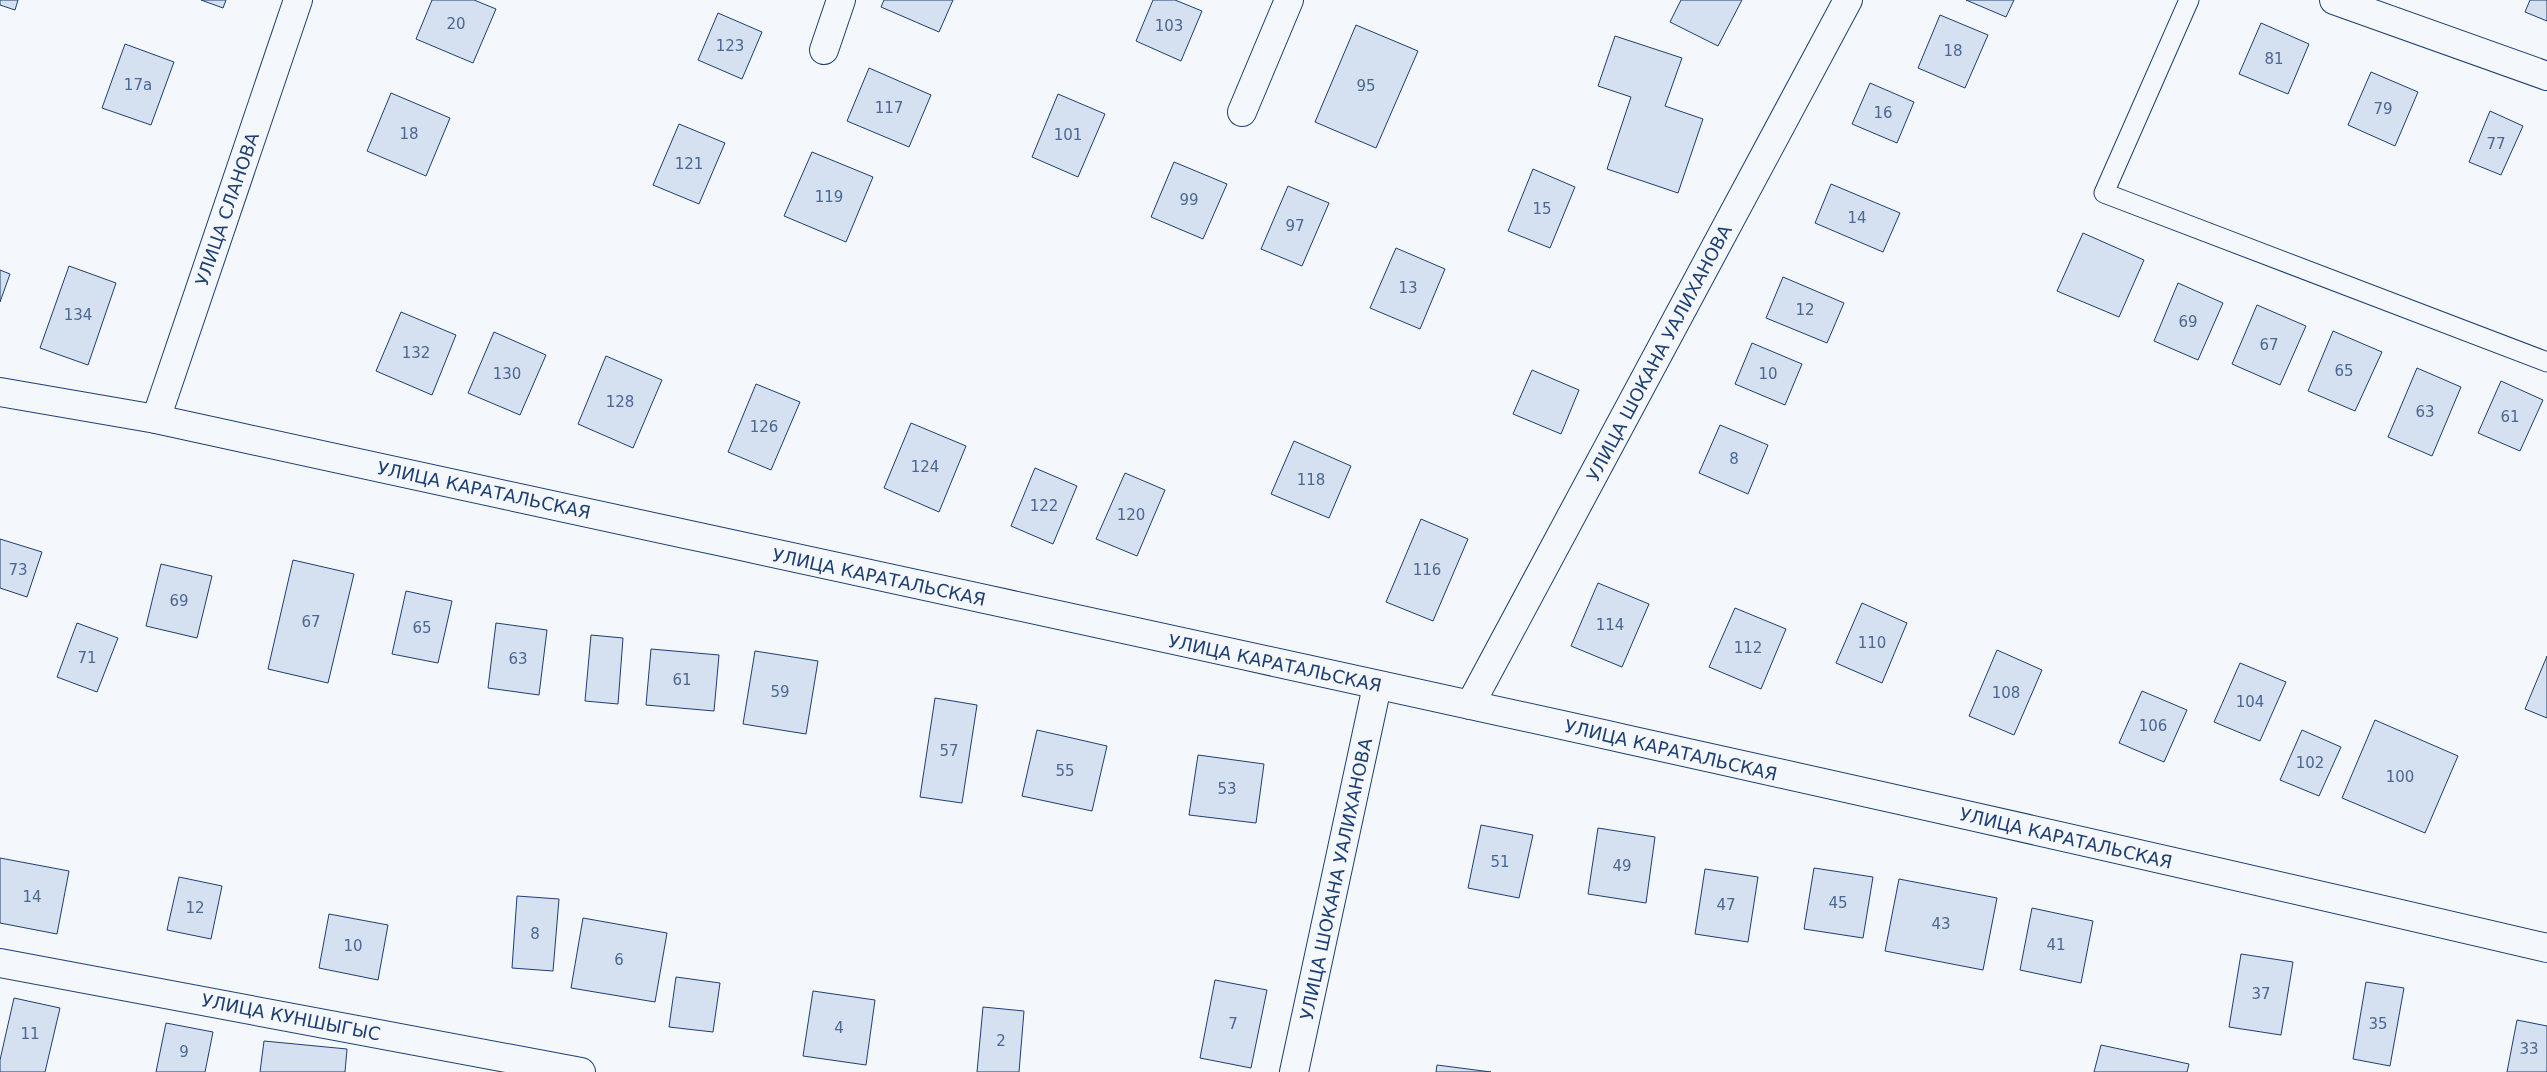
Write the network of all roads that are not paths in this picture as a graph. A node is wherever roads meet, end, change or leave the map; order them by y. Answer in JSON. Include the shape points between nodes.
{"nodes":[{"id":1,"x":298,"y":0,"type":"edge"},
{"id":2,"x":841,"y":0,"type":"edge"},
{"id":3,"x":1289,"y":0,"type":"edge"},
{"id":4,"x":1848,"y":0,"type":"edge"},
{"id":5,"x":2189,"y":0,"type":"edge"},
{"id":6,"x":2334,"y":0,"type":"edge"},
{"id":7,"x":824,"y":50,"type":"dead end"},
{"id":8,"x":2547,"y":76,"type":"edge"},
{"id":9,"x":1242,"y":112,"type":"dead end"},
{"id":10,"x":2547,"y":362,"type":"edge"},
{"id":11,"x":0,"y":392,"type":"edge"},
{"id":12,"x":156,"y":419,"type":"junction"},
{"id":13,"x":1377,"y":686,"type":"junction"},
{"id":14,"x":1470,"y":705,"type":"junction"},
{"id":15,"x":2547,"y":948,"type":"edge"},
{"id":16,"x":0,"y":963,"type":"edge"},
{"id":17,"x":581,"y":1072,"type":"edge"},
{"id":18,"x":1294,"y":1072,"type":"edge"}],
"edges":[{"from":1,"to":12,"type":"street","name":"УЛИЦА СЛАНОВА"},
{"from":2,"to":7,"type":"street"},
{"from":3,"to":9,"type":"street"},
{"from":4,"to":14,"type":"street","name":"УЛИЦА ШОКАНА УАЛИХАНОВА"},
{"from":5,"to":10,"type":"lane","via":[[2104,193]]},
{"from":6,"to":8,"type":"street"},
{"from":11,"to":12,"type":"street","name":"УЛИЦА КАРАТАЛЬСКАЯ"},
{"from":12,"to":13,"type":"street","name":"УЛИЦА КАРАТАЛЬСКАЯ"},
{"from":13,"to":14,"type":"street","name":"УЛИЦА КАРАТАЛЬСКАЯ"},
{"from":13,"to":18,"type":"street","name":"УЛИЦА ШОКАНА УАЛИХАНОВА"},
{"from":14,"to":15,"type":"street","name":"УЛИЦА КАРАТАЛЬСКАЯ","via":[[2262,881]]},
{"from":16,"to":17,"type":"street","name":"УЛИЦА КУНШЫГЫС"}]}
